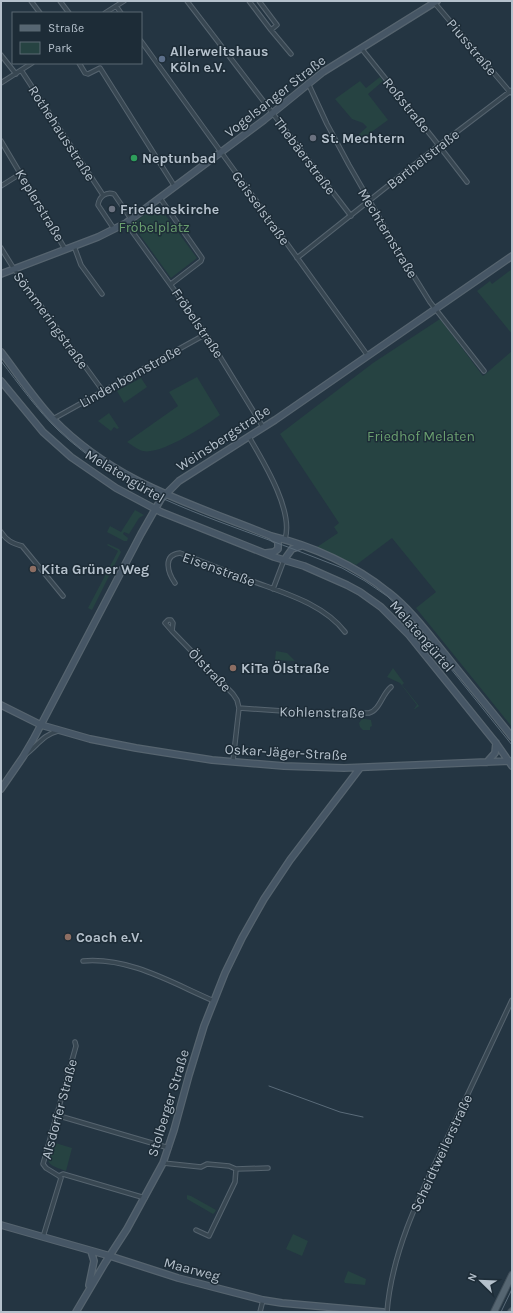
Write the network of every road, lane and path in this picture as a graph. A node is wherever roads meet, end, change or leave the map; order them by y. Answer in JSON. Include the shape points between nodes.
{"nodes":[{"id":1,"x":31,"y":1,"type":"edge"},
{"id":2,"x":60,"y":1,"type":"edge"},
{"id":3,"x":124,"y":1,"type":"edge"},
{"id":4,"x":186,"y":1,"type":"edge"},
{"id":5,"x":249,"y":1,"type":"edge"},
{"id":6,"x":259,"y":1,"type":"edge"},
{"id":7,"x":435,"y":1,"type":"edge"},
{"id":8,"x":116,"y":6,"type":"junction"},
{"id":9,"x":39,"y":12,"type":"edge"},
{"id":10,"x":69,"y":12,"type":"edge"},
{"id":11,"x":107,"y":12,"type":"edge"},
{"id":12,"x":120,"y":12,"type":"edge"},
{"id":13,"x":271,"y":30,"type":"junction"},
{"id":14,"x":142,"y":42,"type":"edge"},
{"id":15,"x":361,"y":48,"type":"junction"},
{"id":16,"x":291,"y":54,"type":"dead end"},
{"id":17,"x":1,"y":55,"type":"edge"},
{"id":18,"x":30,"y":64,"type":"edge"},
{"id":19,"x":79,"y":64,"type":"edge"},
{"id":20,"x":21,"y":70,"type":"junction"},
{"id":21,"x":16,"y":74,"type":"junction"},
{"id":22,"x":1,"y":83,"type":"edge"},
{"id":23,"x":308,"y":83,"type":"junction"},
{"id":24,"x":511,"y":91,"type":"edge"},
{"id":25,"x":272,"y":114,"type":"junction"},
{"id":26,"x":1,"y":141,"type":"edge"},
{"id":27,"x":439,"y":145,"type":"junction"},
{"id":28,"x":221,"y":152,"type":"junction"},
{"id":29,"x":20,"y":174,"type":"junction"},
{"id":30,"x":467,"y":182,"type":"dead end"},
{"id":31,"x":1,"y":186,"type":"edge"},
{"id":32,"x":175,"y":187,"type":"junction"},
{"id":33,"x":103,"y":195,"type":"junction"},
{"id":34,"x":160,"y":198,"type":"junction"},
{"id":35,"x":370,"y":201,"type":"junction"},
{"id":36,"x":351,"y":216,"type":"junction"},
{"id":37,"x":128,"y":221,"type":"junction"},
{"id":38,"x":114,"y":230,"type":"junction"},
{"id":39,"x":74,"y":246,"type":"junction"},
{"id":40,"x":1,"y":248,"type":"edge"},
{"id":41,"x":65,"y":249,"type":"junction"},
{"id":42,"x":512,"y":256,"type":"edge"},
{"id":43,"x":297,"y":258,"type":"junction"},
{"id":44,"x":14,"y":269,"type":"junction"},
{"id":45,"x":1,"y":274,"type":"edge"},
{"id":46,"x":171,"y":284,"type":"junction"},
{"id":47,"x":102,"y":294,"type":"dead end"},
{"id":48,"x":436,"y":310,"type":"junction"},
{"id":49,"x":206,"y":334,"type":"junction"},
{"id":50,"x":1,"y":352,"type":"edge"},
{"id":51,"x":368,"y":356,"type":"junction"},
{"id":52,"x":484,"y":371,"type":"dead end"},
{"id":53,"x":1,"y":381,"type":"edge"},
{"id":54,"x":103,"y":390,"type":"junction"},
{"id":55,"x":53,"y":419,"type":"junction"},
{"id":56,"x":263,"y":428,"type":"junction"},
{"id":57,"x":249,"y":437,"type":"junction"},
{"id":58,"x":165,"y":494,"type":"junction"},
{"id":59,"x":155,"y":509,"type":"junction"},
{"id":60,"x":1,"y":532,"type":"edge"},
{"id":61,"x":271,"y":536,"type":"junction"},
{"id":62,"x":285,"y":539,"type":"junction"},
{"id":63,"x":302,"y":546,"type":"junction"},
{"id":64,"x":264,"y":552,"type":"junction"},
{"id":65,"x":284,"y":560,"type":"junction"},
{"id":66,"x":174,"y":583,"type":"dead end"},
{"id":67,"x":273,"y":589,"type":"junction"},
{"id":68,"x":63,"y":596,"type":"dead end"},
{"id":69,"x":172,"y":631,"type":"dead end"},
{"id":70,"x":345,"y":632,"type":"dead end"},
{"id":71,"x":391,"y":687,"type":"dead end"},
{"id":72,"x":1,"y":705,"type":"edge"},
{"id":73,"x":238,"y":708,"type":"junction"},
{"id":74,"x":41,"y":725,"type":"junction"},
{"id":75,"x":61,"y":731,"type":"junction"},
{"id":76,"x":512,"y":737,"type":"edge"},
{"id":77,"x":496,"y":743,"type":"junction"},
{"id":78,"x":23,"y":757,"type":"junction"},
{"id":79,"x":233,"y":761,"type":"junction"},
{"id":80,"x":487,"y":762,"type":"junction"},
{"id":81,"x":511,"y":763,"type":"edge"},
{"id":82,"x":360,"y":768,"type":"junction"},
{"id":83,"x":1,"y":789,"type":"edge"},
{"id":84,"x":83,"y":961,"type":"dead end"},
{"id":85,"x":512,"y":1000,"type":"edge"},
{"id":86,"x":214,"y":1001,"type":"junction"},
{"id":87,"x":75,"y":1042,"type":"dead end"},
{"id":88,"x":56,"y":1115,"type":"junction"},
{"id":89,"x":169,"y":1148,"type":"junction"},
{"id":90,"x":163,"y":1163,"type":"junction"},
{"id":91,"x":268,"y":1168,"type":"dead end"},
{"id":92,"x":236,"y":1169,"type":"junction"},
{"id":93,"x":59,"y":1176,"type":"junction"},
{"id":94,"x":145,"y":1198,"type":"junction"},
{"id":95,"x":1,"y":1225,"type":"edge"},
{"id":96,"x":196,"y":1230,"type":"dead end"},
{"id":97,"x":43,"y":1237,"type":"junction"},
{"id":98,"x":91,"y":1251,"type":"junction"},
{"id":99,"x":110,"y":1256,"type":"junction"},
{"id":100,"x":512,"y":1275,"type":"edge"},
{"id":101,"x":88,"y":1291,"type":"junction"},
{"id":102,"x":263,"y":1300,"type":"junction"},
{"id":103,"x":374,"y":1311,"type":"edge"},
{"id":104,"x":76,"y":1312,"type":"edge"},
{"id":105,"x":260,"y":1312,"type":"edge"},
{"id":106,"x":382,"y":1312,"type":"edge"},
{"id":107,"x":387,"y":1312,"type":"edge"},
{"id":108,"x":494,"y":1312,"type":"edge"}],
"edges":[{"from":1,"to":9,"type":"street"},
{"from":2,"to":10,"type":"street"},
{"from":3,"to":8,"type":"street"},
{"from":4,"to":25,"type":"street","name":"Thebäerstraße"},
{"from":5,"to":13,"type":"street"},
{"from":6,"to":13,"type":"street","via":[[277,25]]},
{"from":7,"to":15,"type":"street","name":"Vogelsanger Straße"},
{"from":7,"to":24,"type":"street","name":"Piusstraße"},
{"from":8,"to":11,"type":"street"},
{"from":8,"to":12,"type":"street"},
{"from":13,"to":16,"type":"street"},
{"from":14,"to":28,"type":"street","name":"Geisselstraße"},
{"from":15,"to":23,"type":"street","name":"Vogelsanger Straße"},
{"from":15,"to":27,"type":"street","name":"Roßstraße"},
{"from":17,"to":21,"type":"street"},
{"from":18,"to":20,"type":"street"},
{"from":19,"to":32,"type":"street","via":[[88,74],[100,68]]},
{"from":20,"to":21,"type":"street"},
{"from":20,"to":33,"type":"street","name":"Rothehausstraße"},
{"from":21,"to":22,"type":"street"},
{"from":23,"to":25,"type":"street","name":"Vogelsanger Straße"},
{"from":23,"to":35,"type":"street","name":"Mechternstraße","via":[[346,161]]},
{"from":24,"to":27,"type":"street","name":"Barthelstraße"},
{"from":25,"to":28,"type":"street","name":"Vogelsanger Straße"},
{"from":25,"to":36,"type":"street","name":"Thebäerstraße"},
{"from":26,"to":29,"type":"street","name":"Keplerstraße"},
{"from":27,"to":30,"type":"street","name":"Roßstraße"},
{"from":27,"to":35,"type":"street","name":"Barthelstraße"},
{"from":28,"to":32,"type":"street","name":"Vogelsanger Straße"},
{"from":28,"to":43,"type":"street","name":"Geisselstraße"},
{"from":29,"to":31,"type":"street"},
{"from":29,"to":41,"type":"street","name":"Keplerstraße"},
{"from":32,"to":34,"type":"street","name":"Vogelsanger Straße"},
{"from":33,"to":37,"type":"street","name":"Rothehausstraße","via":[[114,194]]},
{"from":33,"to":38,"type":"street","name":"Rothehausstraße","via":[[98,205]]},
{"from":34,"to":37,"type":"street","name":"Vogelsanger Straße"},
{"from":34,"to":46,"type":"street","via":[[202,258]]},
{"from":35,"to":36,"type":"street","name":"Barthelstraße"},
{"from":35,"to":48,"type":"street","name":"Mechternstraße"},
{"from":36,"to":43,"type":"street","name":"Barthelstraße"},
{"from":37,"to":38,"type":"street","name":"Vogelsanger Straße"},
{"from":37,"to":46,"type":"street","name":"Fröbelstraße"},
{"from":38,"to":39,"type":"street","name":"Vogelsanger Straße"},
{"from":39,"to":41,"type":"street","name":"Vogelsanger Straße"},
{"from":39,"to":47,"type":"street","via":[[81,265]]},
{"from":40,"to":44,"type":"street","name":"Sömmeringstraße"},
{"from":41,"to":44,"type":"street","name":"Vogelsanger Straße"},
{"from":42,"to":48,"type":"street","name":"Weinsbergstraße"},
{"from":43,"to":51,"type":"street","name":"Geisselstraße"},
{"from":44,"to":45,"type":"street","name":"Vogelsanger Straße"},
{"from":44,"to":54,"type":"street","name":"Sömmeringstraße"},
{"from":46,"to":49,"type":"street","name":"Fröbelstraße"},
{"from":48,"to":51,"type":"street","name":"Weinsbergstraße"},
{"from":48,"to":52,"type":"street","name":"Mechternstraße"},
{"from":49,"to":54,"type":"street","name":"Lindenbornstraße"},
{"from":49,"to":56,"type":"street","name":"Fröbelstraße"},
{"from":50,"to":55,"type":"street","name":"Melatengürtel"},
{"from":51,"to":56,"type":"street","name":"Weinsbergstraße"},
{"from":53,"to":59,"type":"street","name":"Melatengürtel","via":[[39,428],[66,453],[97,476]]},
{"from":54,"to":55,"type":"street","name":"Lindenbornstraße"},
{"from":55,"to":58,"type":"street","name":"Melatengürtel","via":[[98,457],[133,479]]},
{"from":56,"to":57,"type":"street","name":"Weinsbergstraße"},
{"from":57,"to":58,"type":"street","name":"Weinsbergstraße","via":[[191,472]]},
{"from":57,"to":62,"type":"street","via":[[278,492],[286,520]]},
{"from":58,"to":59,"type":"street","name":"Weinsbergstraße"},
{"from":58,"to":61,"type":"street","name":"Melatengürtel"},
{"from":59,"to":64,"type":"street","name":"Melatengürtel"},
{"from":59,"to":74,"type":"street","name":"Weinsbergstraße"},
{"from":60,"to":68,"type":"street","via":[[6,540],[22,546]]},
{"from":61,"to":62,"type":"street","name":"Melatengürtel"},
{"from":61,"to":64,"type":"street","via":[[278,541],[278,549],[274,552]]},
{"from":62,"to":63,"type":"street","name":"Melatengürtel"},
{"from":63,"to":65,"type":"street","via":[[292,549]]},
{"from":63,"to":76,"type":"street","name":"Melatengürtel","via":[[335,559],[370,578],[407,608]]},
{"from":64,"to":65,"type":"street","name":"Melatengürtel"},
{"from":65,"to":67,"type":"street","name":"Eisenstraße"},
{"from":65,"to":77,"type":"street","name":"Melatengürtel","via":[[342,582],[381,607],[409,635]]},
{"from":66,"to":67,"type":"street","name":"Eisenstraße","via":[[168,573],[168,566],[171,557],[180,553]]},
{"from":67,"to":70,"type":"street","name":"Eisenstraße","via":[[322,611]]},
{"from":69,"to":73,"type":"street","name":"Ölstraße","via":[[233,694]]},
{"from":71,"to":73,"type":"street","name":"Kohlenstraße","via":[[372,713],[300,713]]},
{"from":72,"to":74,"type":"street","name":"Oskar-Jäger-Straße"},
{"from":73,"to":79,"type":"street","name":"Ölstraße"},
{"from":74,"to":75,"type":"street","name":"Oskar-Jäger-Straße"},
{"from":74,"to":78,"type":"street","name":"Weinsbergstraße"},
{"from":75,"to":78,"type":"street","via":[[46,736]]},
{"from":75,"to":79,"type":"street","name":"Oskar-Jäger-Straße","via":[[136,748]]},
{"from":77,"to":80,"type":"street","via":[[495,753]]},
{"from":77,"to":81,"type":"street","name":"Melatengürtel"},
{"from":78,"to":83,"type":"street","name":"Weinsbergstraße"},
{"from":79,"to":82,"type":"street","name":"Oskar-Jäger-Straße","via":[[284,766]]},
{"from":80,"to":81,"type":"street","name":"Oskar-Jäger-Straße"},
{"from":80,"to":82,"type":"street","name":"Oskar-Jäger-Straße"},
{"from":82,"to":86,"type":"street","name":"Stolberger Straße","via":[[264,899],[224,973]]},
{"from":84,"to":86,"type":"street","via":[[113,962],[141,969]]},
{"from":85,"to":107,"type":"street","name":"Scheidtweilerstraße","via":[[407,1228],[393,1274]]},
{"from":86,"to":89,"type":"street","name":"Stolberger Straße","via":[[189,1075]]},
{"from":87,"to":88,"type":"street","name":"Alsdorfer Straße"},
{"from":88,"to":89,"type":"street"},
{"from":88,"to":93,"type":"street","name":"Alsdorfer Straße","via":[[43,1164]]},
{"from":89,"to":90,"type":"street","name":"Stolberger Straße"},
{"from":90,"to":92,"type":"street","via":[[201,1167],[207,1164]]},
{"from":90,"to":94,"type":"street","name":"Stolberger Straße"},
{"from":91,"to":92,"type":"street"},
{"from":92,"to":96,"type":"street","via":[[235,1182],[210,1236]]},
{"from":93,"to":94,"type":"street","via":[[63,1174]]},
{"from":93,"to":97,"type":"street","name":"Alsdorfer Straße","via":[[61,1178]]},
{"from":94,"to":99,"type":"street","name":"Stolberger Straße"},
{"from":95,"to":97,"type":"street","name":"Maarweg"},
{"from":97,"to":98,"type":"street","name":"Maarweg"},
{"from":98,"to":99,"type":"street","name":"Maarweg"},
{"from":98,"to":101,"type":"street","via":[[94,1261]]},
{"from":99,"to":101,"type":"street","name":"Stolberger Straße"},
{"from":99,"to":102,"type":"street","name":"Maarweg","via":[[178,1278]]},
{"from":100,"to":108,"type":"main road"},
{"from":101,"to":104,"type":"street","name":"Stolberger Straße"},
{"from":102,"to":103,"type":"street","name":"Maarweg"},
{"from":102,"to":105,"type":"street"},
{"from":103,"to":106,"type":"street","name":"Maarweg"}]}
